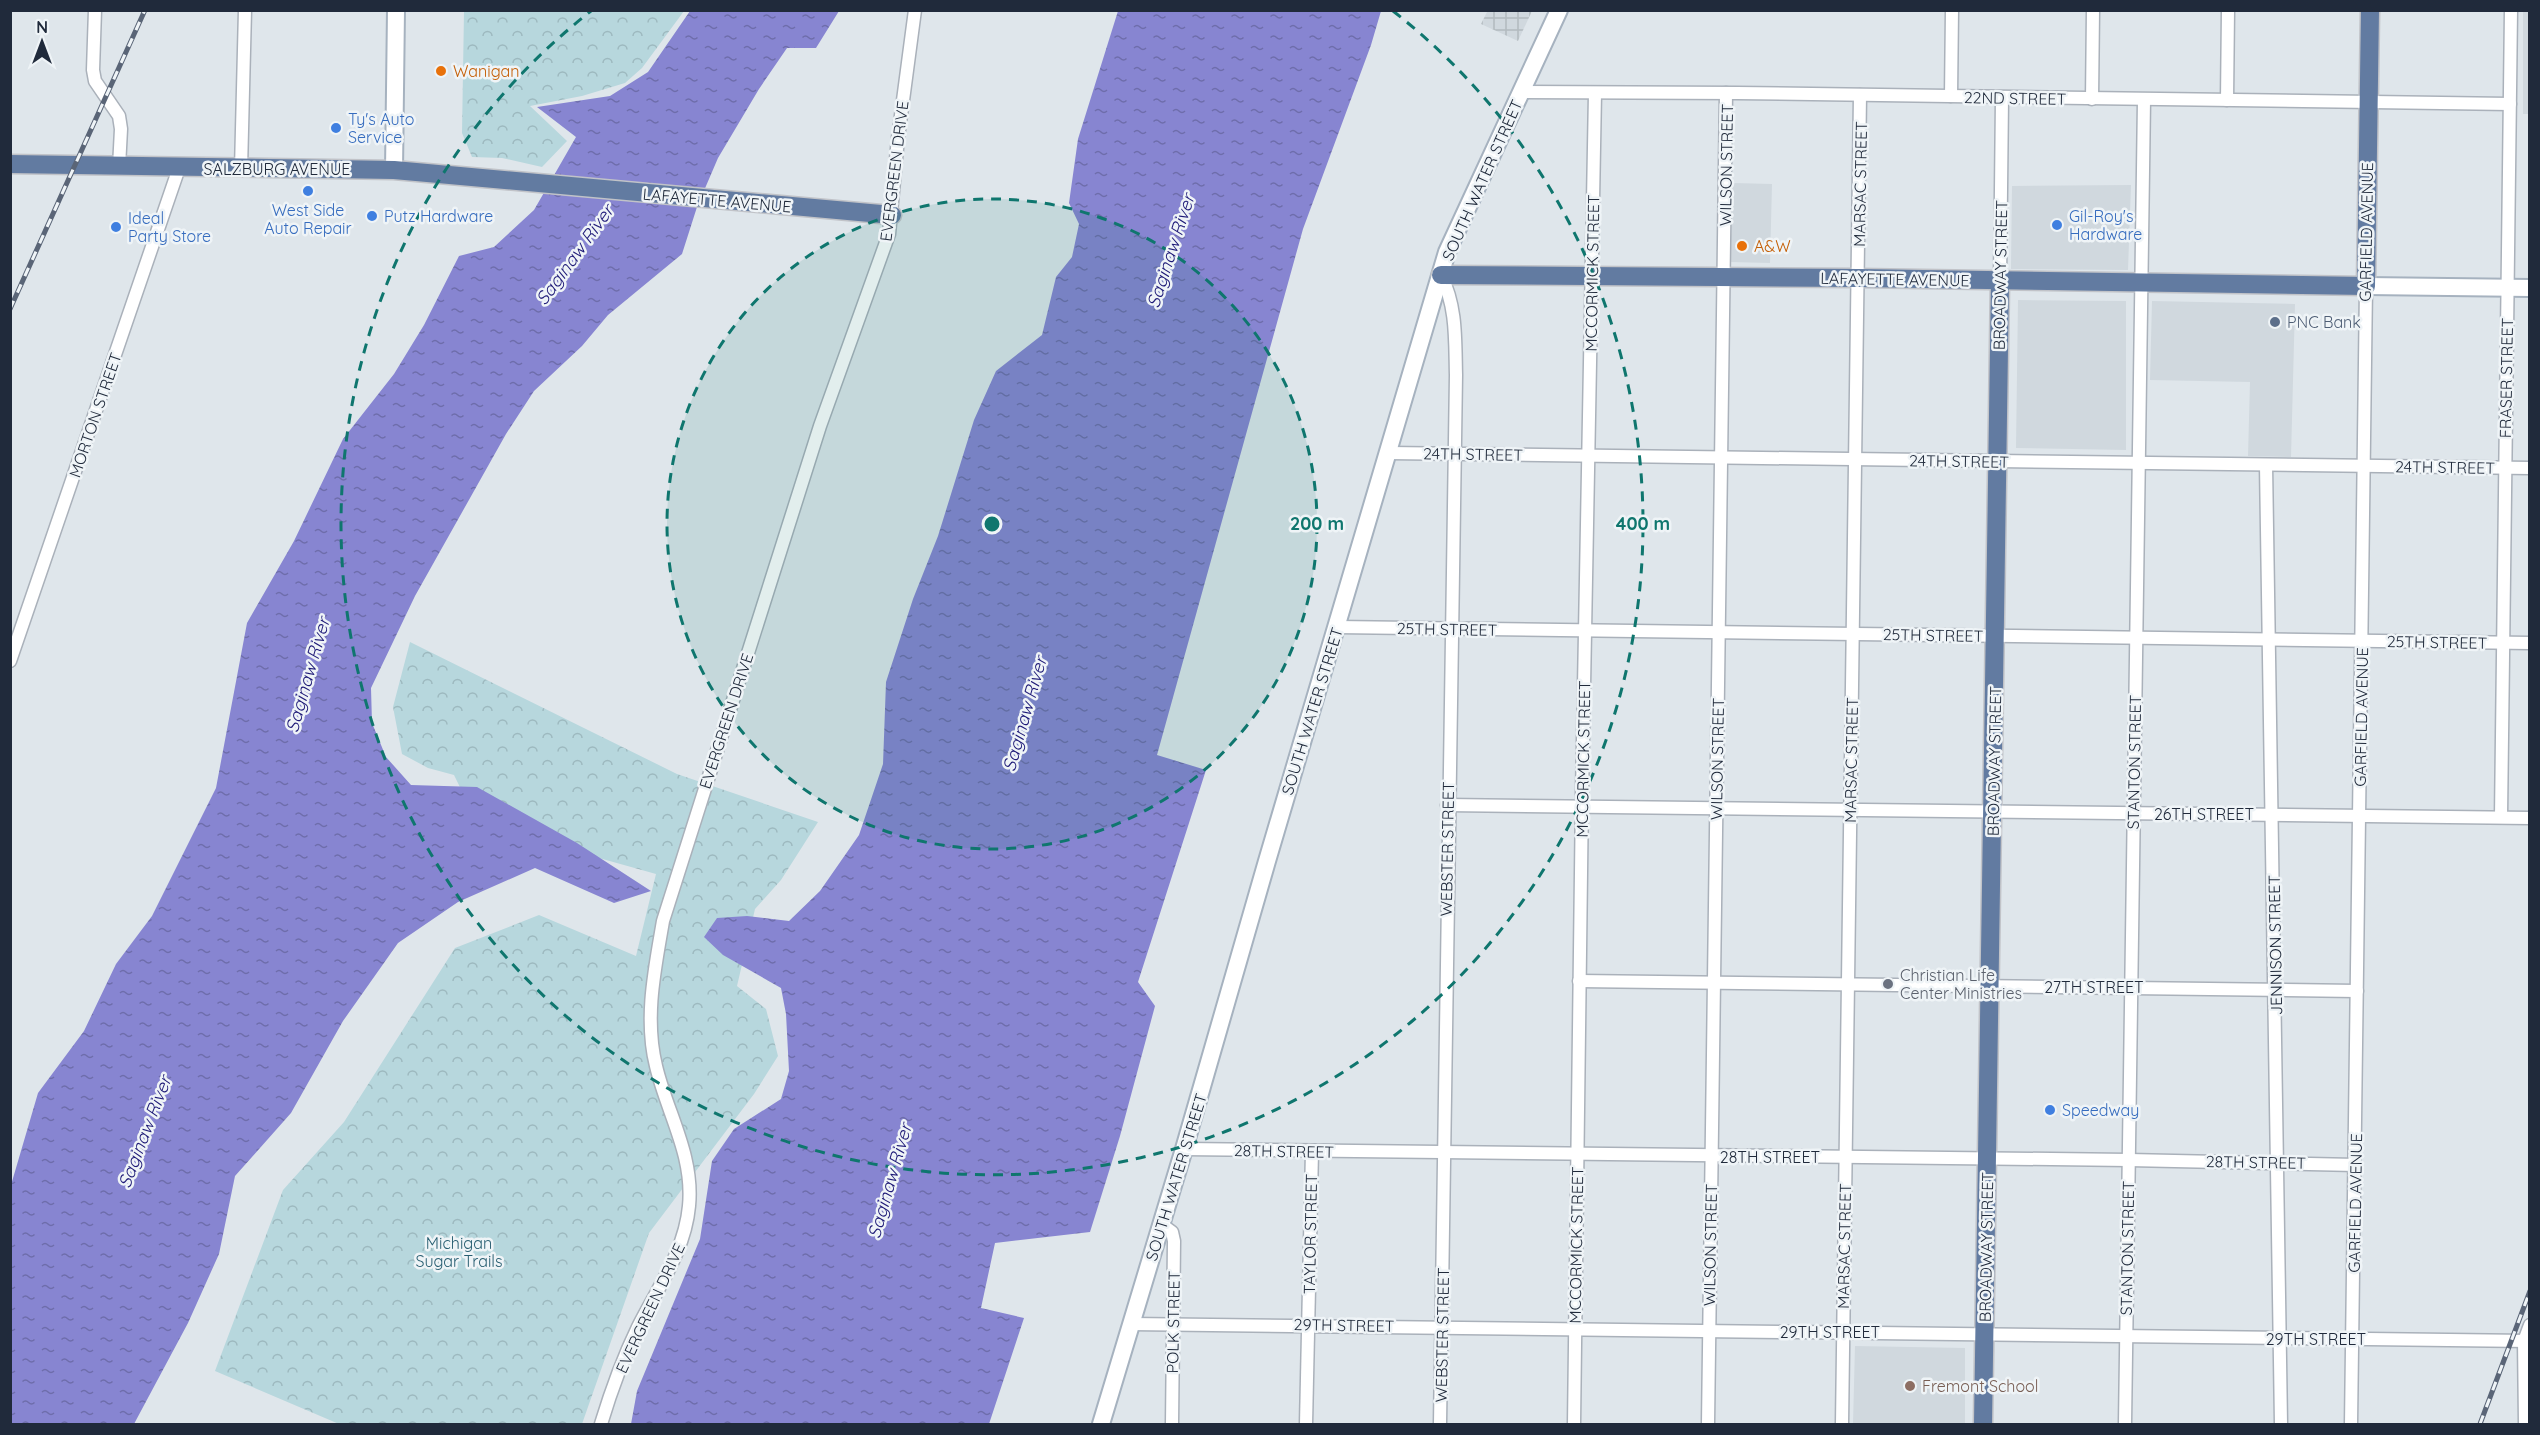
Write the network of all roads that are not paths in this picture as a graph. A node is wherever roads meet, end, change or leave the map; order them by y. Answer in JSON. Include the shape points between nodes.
{"nodes":[{"id":1,"x":94,"y":10,"type":"edge"},
{"id":2,"x":245,"y":10,"type":"edge"},
{"id":3,"x":396,"y":10,"type":"edge"},
{"id":4,"x":915,"y":10,"type":"edge"},
{"id":5,"x":1559,"y":10,"type":"edge"},
{"id":6,"x":1952,"y":10,"type":"edge"},
{"id":7,"x":2093,"y":10,"type":"edge"},
{"id":8,"x":2228,"y":10,"type":"edge"},
{"id":9,"x":2370,"y":10,"type":"edge"},
{"id":10,"x":2511,"y":10,"type":"edge"},
{"id":11,"x":1520,"y":92,"type":"junction"},
{"id":12,"x":1595,"y":93,"type":"junction"},
{"id":13,"x":1726,"y":93,"type":"junction"},
{"id":14,"x":1860,"y":95,"type":"junction"},
{"id":15,"x":1951,"y":96,"type":"junction"},
{"id":16,"x":2002,"y":98,"type":"junction"},
{"id":17,"x":2092,"y":99,"type":"junction"},
{"id":18,"x":2144,"y":100,"type":"junction"},
{"id":19,"x":2227,"y":100,"type":"junction"},
{"id":20,"x":2369,"y":102,"type":"junction"},
{"id":21,"x":2510,"y":104,"type":"junction"},
{"id":22,"x":10,"y":164,"type":"edge"},
{"id":23,"x":119,"y":167,"type":"junction"},
{"id":24,"x":179,"y":168,"type":"junction"},
{"id":25,"x":241,"y":169,"type":"junction"},
{"id":26,"x":394,"y":170,"type":"junction"},
{"id":27,"x":543,"y":185,"type":"joint"},
{"id":28,"x":891,"y":215,"type":"junction"},
{"id":29,"x":1441,"y":275,"type":"junction"},
{"id":30,"x":1592,"y":276,"type":"junction"},
{"id":31,"x":1725,"y":277,"type":"junction"},
{"id":32,"x":1859,"y":278,"type":"junction"},
{"id":33,"x":2000,"y":281,"type":"junction"},
{"id":34,"x":2141,"y":282,"type":"junction"},
{"id":35,"x":2366,"y":286,"type":"junction"},
{"id":36,"x":2507,"y":287,"type":"junction"},
{"id":37,"x":2529,"y":288,"type":"edge"},
{"id":38,"x":1389,"y":453,"type":"junction"},
{"id":39,"x":1454,"y":454,"type":"junction"},
{"id":40,"x":1588,"y":456,"type":"junction"},
{"id":41,"x":1722,"y":457,"type":"junction"},
{"id":42,"x":1856,"y":459,"type":"junction"},
{"id":43,"x":1998,"y":462,"type":"junction"},
{"id":44,"x":2139,"y":463,"type":"junction"},
{"id":45,"x":2266,"y":465,"type":"junction"},
{"id":46,"x":2363,"y":465,"type":"junction"},
{"id":47,"x":2504,"y":468,"type":"junction"},
{"id":48,"x":2529,"y":468,"type":"edge"},
{"id":49,"x":1337,"y":627,"type":"junction"},
{"id":50,"x":1450,"y":629,"type":"junction"},
{"id":51,"x":1585,"y":630,"type":"junction"},
{"id":52,"x":1719,"y":631,"type":"junction"},
{"id":53,"x":1853,"y":634,"type":"junction"},
{"id":54,"x":1995,"y":637,"type":"junction"},
{"id":55,"x":2137,"y":637,"type":"junction"},
{"id":56,"x":2270,"y":639,"type":"junction"},
{"id":57,"x":2362,"y":640,"type":"junction"},
{"id":58,"x":2502,"y":643,"type":"junction"},
{"id":59,"x":2529,"y":643,"type":"edge"},
{"id":60,"x":10,"y":661,"type":"edge"},
{"id":61,"x":1448,"y":805,"type":"junction"},
{"id":62,"x":1582,"y":806,"type":"junction"},
{"id":63,"x":1717,"y":808,"type":"junction"},
{"id":64,"x":1851,"y":810,"type":"junction"},
{"id":65,"x":1993,"y":812,"type":"junction"},
{"id":66,"x":2133,"y":813,"type":"junction"},
{"id":67,"x":2272,"y":814,"type":"junction"},
{"id":68,"x":2359,"y":816,"type":"junction"},
{"id":69,"x":2501,"y":817,"type":"junction"},
{"id":70,"x":2529,"y":818,"type":"edge"},
{"id":71,"x":1579,"y":981,"type":"junction"},
{"id":72,"x":1715,"y":983,"type":"junction"},
{"id":73,"x":1849,"y":985,"type":"junction"},
{"id":74,"x":1991,"y":986,"type":"junction"},
{"id":75,"x":2131,"y":987,"type":"junction"},
{"id":76,"x":2276,"y":989,"type":"junction"},
{"id":77,"x":2357,"y":991,"type":"junction"},
{"id":78,"x":1185,"y":1149,"type":"junction"},
{"id":79,"x":1312,"y":1150,"type":"junction"},
{"id":80,"x":1445,"y":1154,"type":"junction"},
{"id":81,"x":1577,"y":1155,"type":"junction"},
{"id":82,"x":1711,"y":1156,"type":"junction"},
{"id":83,"x":1845,"y":1157,"type":"junction"},
{"id":84,"x":1989,"y":1160,"type":"junction"},
{"id":85,"x":2129,"y":1160,"type":"junction"},
{"id":86,"x":2278,"y":1163,"type":"junction"},
{"id":87,"x":2356,"y":1165,"type":"junction"},
{"id":88,"x":1161,"y":1224,"type":"junction"},
{"id":89,"x":1131,"y":1324,"type":"junction"},
{"id":90,"x":1308,"y":1325,"type":"junction"},
{"id":91,"x":2529,"y":1325,"type":"edge"},
{"id":92,"x":1172,"y":1326,"type":"junction"},
{"id":93,"x":1442,"y":1327,"type":"junction"},
{"id":94,"x":1575,"y":1329,"type":"junction"},
{"id":95,"x":1709,"y":1332,"type":"junction"},
{"id":96,"x":1844,"y":1332,"type":"junction"},
{"id":97,"x":1984,"y":1334,"type":"junction"},
{"id":98,"x":2125,"y":1335,"type":"junction"},
{"id":99,"x":2279,"y":1338,"type":"junction"},
{"id":100,"x":2352,"y":1338,"type":"junction"},
{"id":101,"x":2527,"y":1341,"type":"edge"},
{"id":102,"x":601,"y":1425,"type":"edge"},
{"id":103,"x":1101,"y":1425,"type":"edge"},
{"id":104,"x":1172,"y":1425,"type":"edge"},
{"id":105,"x":1306,"y":1425,"type":"edge"},
{"id":106,"x":1440,"y":1425,"type":"edge"},
{"id":107,"x":1574,"y":1425,"type":"edge"},
{"id":108,"x":1708,"y":1425,"type":"edge"},
{"id":109,"x":1842,"y":1425,"type":"edge"},
{"id":110,"x":1983,"y":1425,"type":"edge"},
{"id":111,"x":2125,"y":1425,"type":"edge"},
{"id":112,"x":2281,"y":1425,"type":"edge"},
{"id":113,"x":2351,"y":1425,"type":"edge"},
{"id":114,"x":2525,"y":1425,"type":"edge"}],
"edges":[{"from":1,"to":23,"type":"street","via":[[93,70],[95,81],[119,116]]},
{"from":2,"to":25,"type":"street"},
{"from":3,"to":26,"type":"street"},
{"from":4,"to":28,"type":"street","name":"EVERGREEN DRIVE"},
{"from":5,"to":11,"type":"street","name":"SOUTH WATER STREET"},
{"from":6,"to":15,"type":"street"},
{"from":7,"to":17,"type":"street"},
{"from":8,"to":19,"type":"street"},
{"from":9,"to":20,"type":"main road","name":"GARFIELD AVENUE"},
{"from":10,"to":21,"type":"street","name":"FRASER STREET"},
{"from":11,"to":12,"type":"street","name":"22ND STREET"},
{"from":11,"to":29,"type":"street","name":"SOUTH WATER STREET","via":[[1447,252]]},
{"from":12,"to":13,"type":"street","name":"22ND STREET"},
{"from":12,"to":30,"type":"street","name":"MCCORMICK STREET"},
{"from":13,"to":14,"type":"street","name":"22ND STREET"},
{"from":13,"to":31,"type":"street","name":"WILSON STREET"},
{"from":14,"to":15,"type":"street","name":"22ND STREET"},
{"from":14,"to":32,"type":"street","name":"MARSAC STREET"},
{"from":15,"to":16,"type":"street","name":"22ND STREET"},
{"from":16,"to":17,"type":"street","name":"22ND STREET"},
{"from":16,"to":33,"type":"street","name":"BROADWAY STREET"},
{"from":17,"to":18,"type":"street","name":"22ND STREET"},
{"from":18,"to":19,"type":"street","name":"22ND STREET"},
{"from":18,"to":34,"type":"street","name":"STANTON STREET"},
{"from":19,"to":20,"type":"street","name":"22ND STREET"},
{"from":20,"to":21,"type":"street","name":"22ND STREET"},
{"from":20,"to":35,"type":"main road","name":"GARFIELD AVENUE"},
{"from":21,"to":36,"type":"street","name":"FRASER STREET"},
{"from":22,"to":23,"type":"main road","name":"SALZBURG AVENUE"},
{"from":23,"to":24,"type":"main road","name":"SALZBURG AVENUE"},
{"from":24,"to":25,"type":"main road","name":"SALZBURG AVENUE"},
{"from":24,"to":60,"type":"street","name":"MORTON STREET"},
{"from":25,"to":26,"type":"main road","name":"SALZBURG AVENUE"},
{"from":26,"to":27,"type":"main road","name":"SALZBURG AVENUE"},
{"from":27,"to":28,"type":"main road","name":"LAFAYETTE AVENUE"},
{"from":28,"to":102,"type":"street","name":"EVERGREEN DRIVE","via":[[889,234],[820,426],[663,921],[654,972],[651,1028],[656,1065],[681,1138],[690,1179],[689,1206],[685,1232],[672,1265],[638,1328]]},
{"from":29,"to":30,"type":"main road","name":"LAFAYETTE AVENUE"},
{"from":29,"to":38,"type":"street","name":"SOUTH WATER STREET"},
{"from":29,"to":39,"type":"street","name":"WEBSTER STREET","via":[[1450,296],[1455,327]]},
{"from":30,"to":31,"type":"main road","name":"LAFAYETTE AVENUE"},
{"from":30,"to":40,"type":"street","name":"MCCORMICK STREET"},
{"from":31,"to":32,"type":"main road","name":"LAFAYETTE AVENUE"},
{"from":31,"to":41,"type":"street","name":"WILSON STREET"},
{"from":32,"to":33,"type":"main road","name":"LAFAYETTE AVENUE"},
{"from":32,"to":42,"type":"street","name":"MARSAC STREET"},
{"from":33,"to":34,"type":"main road","name":"LAFAYETTE AVENUE"},
{"from":33,"to":43,"type":"main road","name":"BROADWAY STREET"},
{"from":34,"to":35,"type":"main road","name":"LAFAYETTE AVENUE"},
{"from":34,"to":44,"type":"street","name":"STANTON STREET"},
{"from":35,"to":36,"type":"street","name":"LAFAYETTE AVENUE"},
{"from":35,"to":46,"type":"street","name":"GARFIELD AVENUE"},
{"from":36,"to":37,"type":"street","name":"LAFAYETTE AVENUE"},
{"from":36,"to":47,"type":"street","name":"FRASER STREET"},
{"from":38,"to":39,"type":"street","name":"24TH STREET"},
{"from":38,"to":49,"type":"street","name":"SOUTH WATER STREET"},
{"from":39,"to":40,"type":"street","name":"24TH STREET"},
{"from":39,"to":50,"type":"street","name":"WEBSTER STREET"},
{"from":40,"to":41,"type":"street","name":"24TH STREET"},
{"from":40,"to":51,"type":"street","name":"MCCORMICK STREET"},
{"from":41,"to":42,"type":"street","name":"24TH STREET"},
{"from":41,"to":52,"type":"street","name":"WILSON STREET"},
{"from":42,"to":43,"type":"street","name":"24TH STREET"},
{"from":42,"to":53,"type":"street","name":"MARSAC STREET"},
{"from":43,"to":44,"type":"street","name":"24TH STREET"},
{"from":43,"to":54,"type":"main road","name":"BROADWAY STREET"},
{"from":44,"to":45,"type":"street","name":"24TH STREET"},
{"from":44,"to":55,"type":"street","name":"STANTON STREET"},
{"from":45,"to":46,"type":"street","name":"24TH STREET"},
{"from":45,"to":56,"type":"street","name":"JENNISON STREET"},
{"from":46,"to":47,"type":"street","name":"24TH STREET"},
{"from":46,"to":57,"type":"street","name":"GARFIELD AVENUE"},
{"from":47,"to":48,"type":"street","name":"24TH STREET"},
{"from":47,"to":58,"type":"street","name":"FRASER STREET"},
{"from":49,"to":50,"type":"street","name":"25TH STREET"},
{"from":49,"to":78,"type":"street","name":"SOUTH WATER STREET"},
{"from":50,"to":51,"type":"street","name":"25TH STREET"},
{"from":50,"to":61,"type":"street","name":"WEBSTER STREET"},
{"from":51,"to":52,"type":"street","name":"25TH STREET"},
{"from":51,"to":62,"type":"street","name":"MCCORMICK STREET"},
{"from":52,"to":53,"type":"street","name":"25TH STREET"},
{"from":52,"to":63,"type":"street","name":"WILSON STREET"},
{"from":53,"to":54,"type":"street","name":"25TH STREET"},
{"from":53,"to":64,"type":"street","name":"MARSAC STREET"},
{"from":54,"to":55,"type":"street","name":"25TH STREET"},
{"from":54,"to":65,"type":"main road","name":"BROADWAY STREET"},
{"from":55,"to":56,"type":"street","name":"25TH STREET"},
{"from":55,"to":66,"type":"street","name":"STANTON STREET"},
{"from":56,"to":57,"type":"street","name":"25TH STREET"},
{"from":56,"to":67,"type":"street","name":"JENNISON STREET"},
{"from":57,"to":58,"type":"street","name":"25TH STREET"},
{"from":57,"to":68,"type":"street","name":"GARFIELD AVENUE"},
{"from":58,"to":59,"type":"street","name":"25TH STREET"},
{"from":58,"to":69,"type":"street","name":"FRASER STREET"},
{"from":61,"to":62,"type":"street","name":"26TH STREET"},
{"from":61,"to":80,"type":"street","name":"WEBSTER STREET"},
{"from":62,"to":63,"type":"street","name":"26TH STREET"},
{"from":62,"to":71,"type":"street","name":"MCCORMICK STREET"},
{"from":63,"to":64,"type":"street","name":"26TH STREET"},
{"from":63,"to":72,"type":"street","name":"WILSON STREET"},
{"from":64,"to":65,"type":"street","name":"26TH STREET"},
{"from":64,"to":73,"type":"street","name":"MARSAC STREET"},
{"from":65,"to":66,"type":"street","name":"26TH STREET"},
{"from":65,"to":74,"type":"main road","name":"BROADWAY STREET"},
{"from":66,"to":67,"type":"street","name":"26TH STREET"},
{"from":66,"to":75,"type":"street","name":"STANTON STREET"},
{"from":67,"to":68,"type":"street","name":"26TH STREET"},
{"from":67,"to":76,"type":"street","name":"JENNISON STREET"},
{"from":68,"to":69,"type":"street","name":"26TH STREET"},
{"from":68,"to":77,"type":"street","name":"GARFIELD AVENUE"},
{"from":69,"to":70,"type":"street","name":"26TH STREET"},
{"from":71,"to":72,"type":"street","name":"27TH STREET"},
{"from":71,"to":81,"type":"street","name":"MCCORMICK STREET"},
{"from":72,"to":73,"type":"street","name":"27TH STREET"},
{"from":72,"to":82,"type":"street","name":"WILSON STREET"},
{"from":73,"to":74,"type":"street","name":"27TH STREET"},
{"from":73,"to":83,"type":"street","name":"MARSAC STREET"},
{"from":74,"to":75,"type":"street","name":"27TH STREET"},
{"from":74,"to":84,"type":"main road","name":"BROADWAY STREET"},
{"from":75,"to":76,"type":"street","name":"27TH STREET"},
{"from":75,"to":85,"type":"street","name":"STANTON STREET"},
{"from":76,"to":77,"type":"street","name":"27TH STREET"},
{"from":76,"to":86,"type":"street","name":"JENNISON STREET"},
{"from":77,"to":87,"type":"street","name":"GARFIELD AVENUE"},
{"from":78,"to":79,"type":"street","name":"28TH STREET"},
{"from":78,"to":88,"type":"street","name":"SOUTH WATER STREET"},
{"from":79,"to":80,"type":"street","name":"28TH STREET"},
{"from":79,"to":90,"type":"street","name":"TAYLOR STREET"},
{"from":80,"to":81,"type":"street","name":"28TH STREET"},
{"from":80,"to":93,"type":"street","name":"WEBSTER STREET"},
{"from":81,"to":82,"type":"street","name":"28TH STREET"},
{"from":81,"to":94,"type":"street","name":"MCCORMICK STREET"},
{"from":82,"to":83,"type":"street","name":"28TH STREET"},
{"from":82,"to":95,"type":"street","name":"WILSON STREET"},
{"from":83,"to":84,"type":"street","name":"28TH STREET"},
{"from":83,"to":96,"type":"street","name":"MARSAC STREET"},
{"from":84,"to":85,"type":"street","name":"28TH STREET"},
{"from":84,"to":97,"type":"main road","name":"BROADWAY STREET"},
{"from":85,"to":86,"type":"street","name":"28TH STREET"},
{"from":85,"to":98,"type":"street","name":"STANTON STREET"},
{"from":86,"to":87,"type":"street","name":"28TH STREET"},
{"from":86,"to":99,"type":"street","name":"JENNISON STREET"},
{"from":87,"to":100,"type":"street","name":"GARFIELD AVENUE"},
{"from":88,"to":89,"type":"street","name":"SOUTH WATER STREET"},
{"from":88,"to":92,"type":"street","name":"POLK STREET","via":[[1172,1232],[1174,1241]]},
{"from":89,"to":92,"type":"street","name":"29TH STREET"},
{"from":89,"to":103,"type":"street","name":"SOUTH WATER STREET"},
{"from":90,"to":92,"type":"street","name":"29TH STREET"},
{"from":90,"to":93,"type":"street","name":"29TH STREET"},
{"from":90,"to":105,"type":"street","name":"TAYLOR STREET"},
{"from":91,"to":101,"type":"street"},
{"from":92,"to":104,"type":"street","name":"POLK STREET"},
{"from":93,"to":94,"type":"street","name":"29TH STREET"},
{"from":93,"to":106,"type":"street","name":"WEBSTER STREET"},
{"from":94,"to":95,"type":"street","name":"29TH STREET"},
{"from":94,"to":107,"type":"street","name":"MCCORMICK STREET"},
{"from":95,"to":96,"type":"street","name":"29TH STREET"},
{"from":95,"to":108,"type":"street","name":"WILSON STREET"},
{"from":96,"to":97,"type":"street","name":"29TH STREET"},
{"from":96,"to":109,"type":"street","name":"MARSAC STREET"},
{"from":97,"to":98,"type":"street","name":"29TH STREET"},
{"from":97,"to":110,"type":"main road","name":"BROADWAY STREET"},
{"from":98,"to":99,"type":"street","name":"29TH STREET"},
{"from":98,"to":111,"type":"street","name":"STANTON STREET"},
{"from":99,"to":100,"type":"street","name":"29TH STREET"},
{"from":99,"to":112,"type":"street","name":"JENNISON STREET"},
{"from":100,"to":101,"type":"street","name":"29TH STREET"},
{"from":100,"to":113,"type":"street","name":"GARFIELD AVENUE"},
{"from":101,"to":114,"type":"street"}]}
